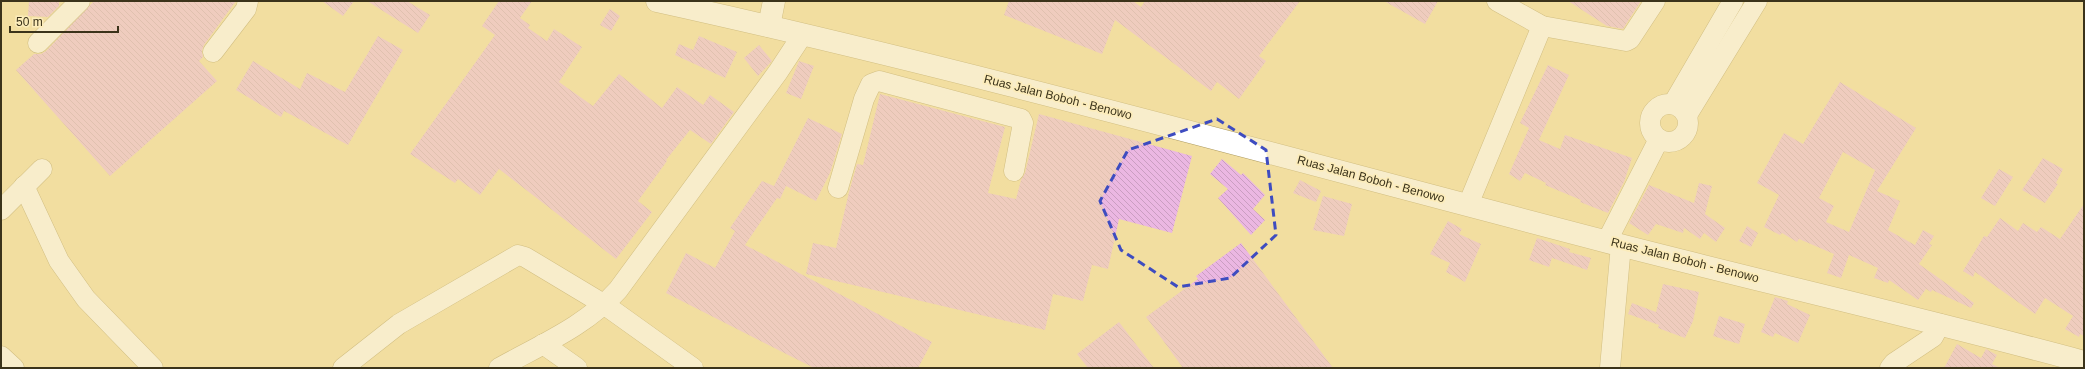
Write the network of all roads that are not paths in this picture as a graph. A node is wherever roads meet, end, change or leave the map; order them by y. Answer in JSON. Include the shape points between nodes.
{"nodes":[{"id":1,"x":80,"y":1,"type":"edge"},
{"id":2,"x":248,"y":1,"type":"edge"},
{"id":3,"x":657,"y":1,"type":"edge"},
{"id":4,"x":774,"y":1,"type":"edge"},
{"id":5,"x":1497,"y":1,"type":"edge"},
{"id":6,"x":1655,"y":1,"type":"edge"},
{"id":7,"x":1733,"y":1,"type":"edge"},
{"id":8,"x":1757,"y":1,"type":"edge"},
{"id":9,"x":769,"y":26,"type":"junction"},
{"id":10,"x":1542,"y":26,"type":"junction"},
{"id":11,"x":803,"y":34,"type":"junction"},
{"id":12,"x":38,"y":43,"type":"dead end"},
{"id":13,"x":212,"y":52,"type":"dead end"},
{"id":14,"x":896,"y":56,"type":"junction"},
{"id":15,"x":890,"y":82,"type":"junction"},
{"id":16,"x":1680,"y":109,"type":"junction"},
{"id":17,"x":1658,"y":139,"type":"junction"},
{"id":18,"x":42,"y":169,"type":"dead end"},
{"id":19,"x":1014,"y":171,"type":"dead end"},
{"id":20,"x":24,"y":186,"type":"junction"},
{"id":21,"x":838,"y":188,"type":"dead end"},
{"id":22,"x":1468,"y":205,"type":"junction"},
{"id":23,"x":1,"y":210,"type":"edge"},
{"id":24,"x":1614,"y":243,"type":"junction"},
{"id":25,"x":605,"y":305,"type":"junction"},
{"id":26,"x":1940,"y":324,"type":"junction"},
{"id":27,"x":543,"y":344,"type":"junction"},
{"id":28,"x":1,"y":356,"type":"edge"},
{"id":29,"x":2071,"y":362,"type":"edge"},
{"id":30,"x":14,"y":368,"type":"edge"},
{"id":31,"x":153,"y":368,"type":"edge"},
{"id":32,"x":343,"y":368,"type":"edge"},
{"id":33,"x":499,"y":368,"type":"edge"},
{"id":34,"x":577,"y":368,"type":"edge"},
{"id":35,"x":693,"y":368,"type":"edge"},
{"id":36,"x":1610,"y":368,"type":"edge"},
{"id":37,"x":1890,"y":368,"type":"edge"}],
"edges":[{"from":1,"to":12,"type":"street"},
{"from":2,"to":13,"type":"street","via":[[246,9]]},
{"from":3,"to":9,"type":"main road","name":"Ruas Jalan Boboh - Benowo"},
{"from":4,"to":9,"type":"main road"},
{"from":5,"to":10,"type":"street"},
{"from":6,"to":10,"type":"street","via":[[1630,39],[1626,41]]},
{"from":7,"to":16,"type":"street"},
{"from":8,"to":16,"type":"street"},
{"from":9,"to":11,"type":"main road","name":"Ruas Jalan Boboh - Benowo"},
{"from":10,"to":22,"type":"street"},
{"from":11,"to":14,"type":"main road","name":"Ruas Jalan Boboh - Benowo"},
{"from":11,"to":25,"type":"street","via":[[774,78]]},
{"from":14,"to":15,"type":"street"},
{"from":14,"to":22,"type":"main road","name":"Ruas Jalan Boboh - Benowo"},
{"from":15,"to":19,"type":"street","via":[[1021,119],[1023,123]]},
{"from":15,"to":21,"type":"street","via":[[879,81],[871,84],[864,99]]},
{"from":16,"to":17,"type":"street","via":[[1689,122],[1684,135],[1672,142]]},
{"from":16,"to":17,"type":"street","via":[[1665,104],[1653,112],[1650,127]]},
{"from":17,"to":24,"type":"street"},
{"from":18,"to":20,"type":"street"},
{"from":20,"to":23,"type":"street"},
{"from":20,"to":31,"type":"street","via":[[64,267],[86,299]]},
{"from":22,"to":24,"type":"main road","name":"Ruas Jalan Boboh - Benowo"},
{"from":24,"to":26,"type":"main road","name":"Ruas Jalan Boboh - Benowo"},
{"from":24,"to":36,"type":"street"},
{"from":25,"to":27,"type":"street","via":[[577,325]]},
{"from":25,"to":32,"type":"street","via":[[518,255],[399,324]]},
{"from":25,"to":35,"type":"street"},
{"from":26,"to":29,"type":"main road","name":"Ruas Jalan Boboh - Benowo"},
{"from":26,"to":37,"type":"street","via":[[1933,337]]},
{"from":27,"to":33,"type":"street"},
{"from":27,"to":34,"type":"street"},
{"from":28,"to":30,"type":"street"}]}
